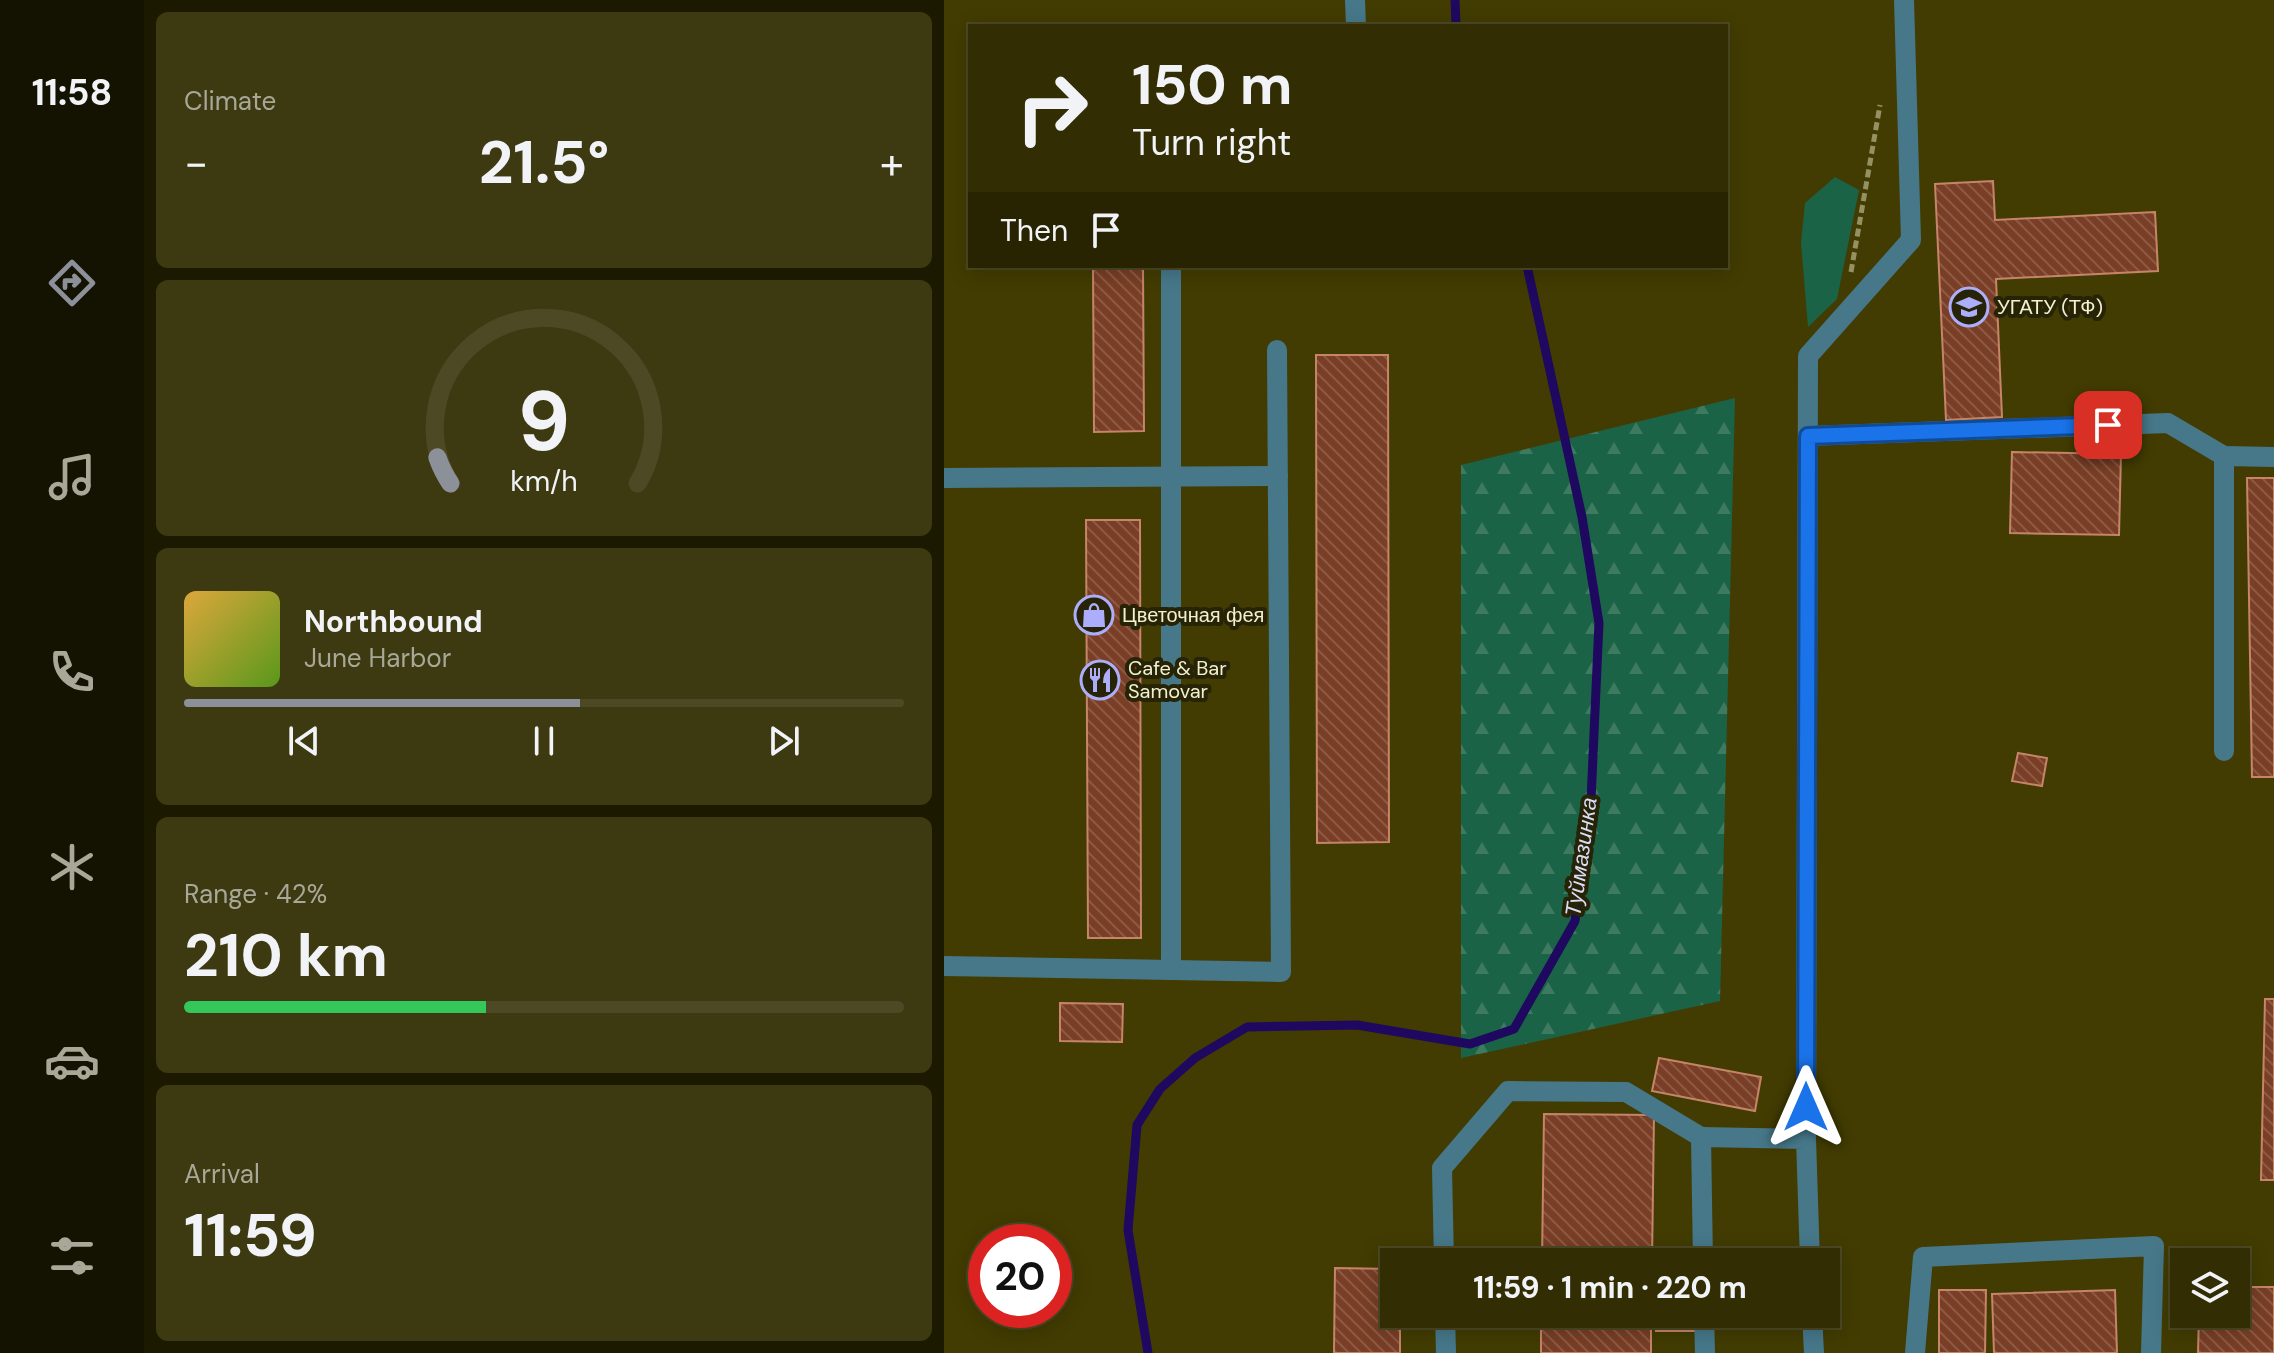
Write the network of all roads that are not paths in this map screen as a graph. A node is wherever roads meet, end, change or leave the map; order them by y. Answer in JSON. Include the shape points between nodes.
{"nodes":[{"id":1,"x":1355,"y":0,"type":"edge"},
{"id":2,"x":1904,"y":0,"type":"edge"},
{"id":3,"x":1356,"y":24,"type":"edge"},
{"id":4,"x":1171,"y":268,"type":"edge"},
{"id":5,"x":1277,"y":350,"type":"dead end"},
{"id":6,"x":1808,"y":436,"type":"junction"},
{"id":7,"x":2224,"y":456,"type":"junction"},
{"id":8,"x":2274,"y":457,"type":"edge"},
{"id":9,"x":1278,"y":476,"type":"junction"},
{"id":10,"x":1171,"y":477,"type":"junction"},
{"id":11,"x":944,"y":478,"type":"edge"},
{"id":12,"x":2224,"y":751,"type":"dead end"},
{"id":13,"x":944,"y":966,"type":"edge"},
{"id":14,"x":1171,"y":970,"type":"junction"},
{"id":15,"x":1701,"y":1137,"type":"junction"},
{"id":16,"x":1806,"y":1139,"type":"junction"},
{"id":17,"x":1444,"y":1248,"type":"edge"},
{"id":18,"x":1703,"y":1248,"type":"edge"},
{"id":19,"x":1810,"y":1248,"type":"edge"},
{"id":20,"x":1445,"y":1328,"type":"edge"},
{"id":21,"x":1704,"y":1328,"type":"edge"},
{"id":22,"x":1813,"y":1328,"type":"edge"},
{"id":23,"x":1446,"y":1353,"type":"edge"},
{"id":24,"x":1705,"y":1353,"type":"edge"},
{"id":25,"x":1814,"y":1353,"type":"edge"},
{"id":26,"x":1915,"y":1353,"type":"edge"},
{"id":27,"x":2151,"y":1353,"type":"edge"}],
"edges":[{"from":1,"to":3,"type":"lane"},
{"from":2,"to":6,"type":"lane","via":[[1911,240],[1808,356]]},
{"from":4,"to":10,"type":"lane"},
{"from":5,"to":9,"type":"lane"},
{"from":6,"to":7,"type":"lane","via":[[2168,423]]},
{"from":6,"to":16,"type":"lane"},
{"from":7,"to":8,"type":"lane"},
{"from":7,"to":12,"type":"lane"},
{"from":9,"to":10,"type":"lane"},
{"from":9,"to":14,"type":"lane","via":[[1281,972]]},
{"from":10,"to":11,"type":"lane"},
{"from":10,"to":14,"type":"lane"},
{"from":13,"to":14,"type":"lane"},
{"from":15,"to":16,"type":"lane"},
{"from":15,"to":17,"type":"lane","via":[[1626,1092],[1508,1091],[1442,1168]]},
{"from":15,"to":18,"type":"lane"},
{"from":16,"to":19,"type":"lane"},
{"from":20,"to":23,"type":"lane"},
{"from":21,"to":24,"type":"lane"},
{"from":22,"to":25,"type":"lane"},
{"from":26,"to":27,"type":"lane","via":[[1923,1257],[2154,1246]]}]}
